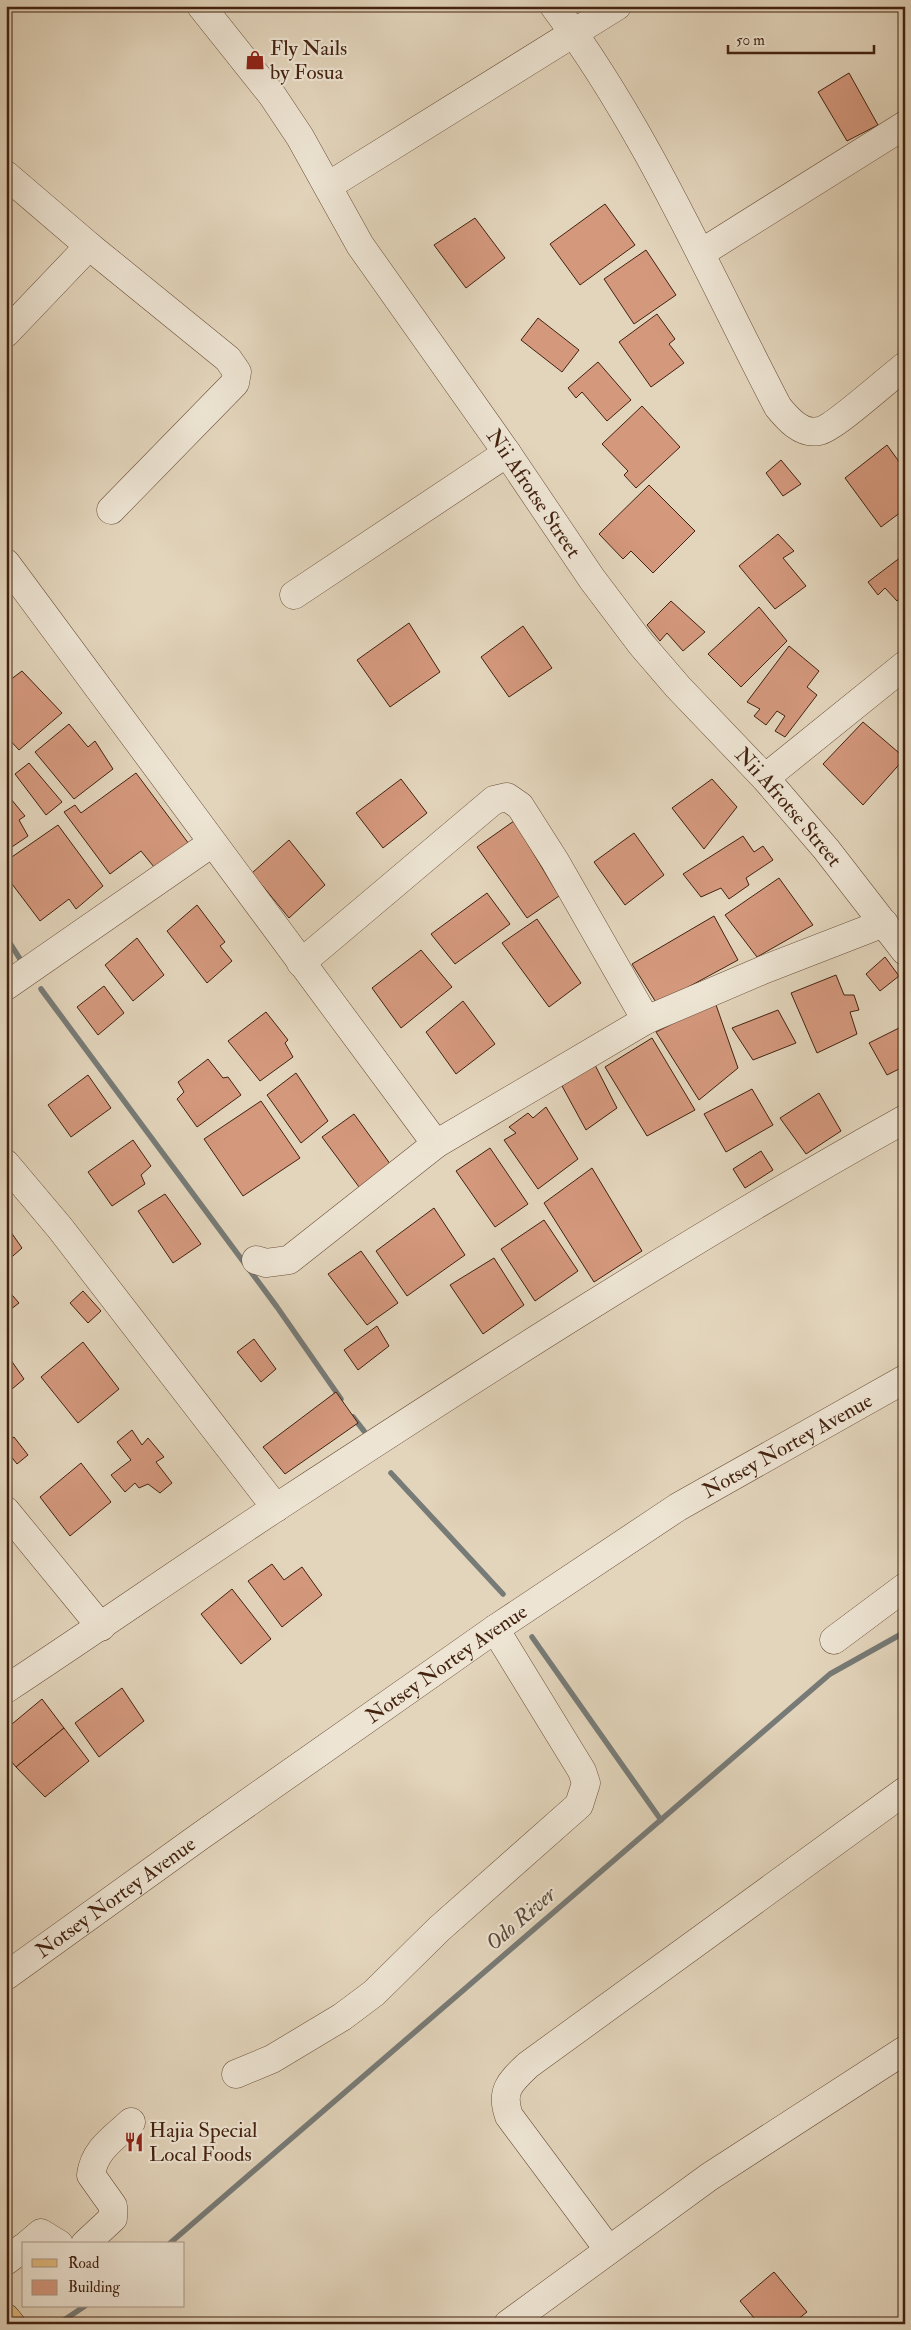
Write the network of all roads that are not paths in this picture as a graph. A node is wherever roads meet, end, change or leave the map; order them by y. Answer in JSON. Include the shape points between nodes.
{"nodes":[{"id":1,"x":201,"y":6,"type":"edge"},
{"id":2,"x":554,"y":6,"type":"edge"},
{"id":3,"x":617,"y":6,"type":"edge"},
{"id":4,"x":574,"y":33,"type":"junction"},
{"id":5,"x":905,"y":125,"type":"edge"},
{"id":6,"x":6,"y":175,"type":"edge"},
{"id":7,"x":328,"y":186,"type":"junction"},
{"id":8,"x":89,"y":246,"type":"junction"},
{"id":9,"x":701,"y":253,"type":"junction"},
{"id":10,"x":6,"y":332,"type":"edge"},
{"id":11,"x":905,"y":366,"type":"edge"},
{"id":12,"x":507,"y":453,"type":"junction"},
{"id":13,"x":111,"y":510,"type":"dead end"},
{"id":14,"x":6,"y":563,"type":"edge"},
{"id":15,"x":294,"y":594,"type":"dead end"},
{"id":16,"x":905,"y":665,"type":"edge"},
{"id":17,"x":765,"y":778,"type":"junction"},
{"id":18,"x":212,"y":843,"type":"junction"},
{"id":19,"x":884,"y":923,"type":"junction"},
{"id":20,"x":905,"y":952,"type":"edge"},
{"id":21,"x":301,"y":964,"type":"junction"},
{"id":22,"x":6,"y":986,"type":"edge"},
{"id":23,"x":646,"y":1020,"type":"junction"},
{"id":24,"x":905,"y":1119,"type":"edge"},
{"id":25,"x":436,"y":1144,"type":"junction"},
{"id":26,"x":6,"y":1164,"type":"edge"},
{"id":27,"x":256,"y":1260,"type":"dead end"},
{"id":28,"x":905,"y":1379,"type":"edge"},
{"id":29,"x":276,"y":1508,"type":"junction"},
{"id":30,"x":6,"y":1511,"type":"edge"},
{"id":31,"x":905,"y":1587,"type":"edge"},
{"id":32,"x":101,"y":1627,"type":"junction"},
{"id":33,"x":495,"y":1629,"type":"junction"},
{"id":34,"x":834,"y":1640,"type":"dead end"},
{"id":35,"x":6,"y":1689,"type":"edge"},
{"id":36,"x":902,"y":1800,"type":"edge"},
{"id":37,"x":6,"y":1976,"type":"edge"},
{"id":38,"x":905,"y":2050,"type":"edge"},
{"id":39,"x":236,"y":2074,"type":"dead end"},
{"id":40,"x":132,"y":2122,"type":"dead end"},
{"id":41,"x":30,"y":2242,"type":"edge"},
{"id":42,"x":56,"y":2242,"type":"edge"},
{"id":43,"x":87,"y":2242,"type":"edge"},
{"id":44,"x":22,"y":2249,"type":"edge"},
{"id":45,"x":608,"y":2249,"type":"junction"},
{"id":46,"x":6,"y":2261,"type":"edge"},
{"id":47,"x":508,"y":2324,"type":"edge"}],
"edges":[{"from":1,"to":7,"type":"street","name":"Nii Afrotse Street","via":[[272,95]]},
{"from":2,"to":4,"type":"street"},
{"from":3,"to":4,"type":"street"},
{"from":4,"to":7,"type":"street"},
{"from":4,"to":9,"type":"street","via":[[645,146]]},
{"from":5,"to":9,"type":"street"},
{"from":6,"to":8,"type":"street"},
{"from":7,"to":12,"type":"street","name":"Nii Afrotse Street","via":[[360,246]]},
{"from":8,"to":10,"type":"street"},
{"from":8,"to":13,"type":"street","via":[[228,359],[237,372],[235,383]]},
{"from":9,"to":11,"type":"street","via":[[778,406],[791,423],[819,431],[833,424]]},
{"from":12,"to":15,"type":"street"},
{"from":12,"to":17,"type":"street","name":"Nii Afrotse Street","via":[[640,644]]},
{"from":14,"to":18,"type":"street"},
{"from":16,"to":17,"type":"street"},
{"from":17,"to":19,"type":"street","name":"Nii Afrotse Street"},
{"from":18,"to":21,"type":"street"},
{"from":18,"to":22,"type":"street"},
{"from":19,"to":20,"type":"street","name":"Nii Afrotse Street"},
{"from":19,"to":23,"type":"street","via":[[762,970]]},
{"from":21,"to":23,"type":"street","via":[[494,800],[507,797],[520,806],[555,861]]},
{"from":21,"to":25,"type":"street"},
{"from":23,"to":25,"type":"street"},
{"from":24,"to":29,"type":"street","via":[[792,1182],[591,1306]]},
{"from":25,"to":27,"type":"street","via":[[289,1260],[266,1263]]},
{"from":26,"to":29,"type":"street","via":[[60,1228]]},
{"from":28,"to":33,"type":"street","name":"Notsey Nortey Avenue","via":[[678,1507]]},
{"from":29,"to":32,"type":"street"},
{"from":30,"to":32,"type":"street"},
{"from":31,"to":34,"type":"street"},
{"from":32,"to":35,"type":"street"},
{"from":33,"to":37,"type":"street","name":"Notsey Nortey Avenue"},
{"from":33,"to":39,"type":"street","via":[[582,1771],[586,1783],[579,1805],[439,1928],[374,1993],[342,2017],[272,2059]]},
{"from":36,"to":45,"type":"street","via":[[511,2080],[505,2103],[509,2116]]},
{"from":38,"to":45,"type":"street","via":[[709,2177]]},
{"from":40,"to":43,"type":"street","via":[[97,2153],[92,2163],[91,2175],[113,2206],[113,2218]]},
{"from":41,"to":42,"type":"street","via":[[41,2233]]},
{"from":44,"to":46,"type":"street"},
{"from":45,"to":47,"type":"street"}]}
